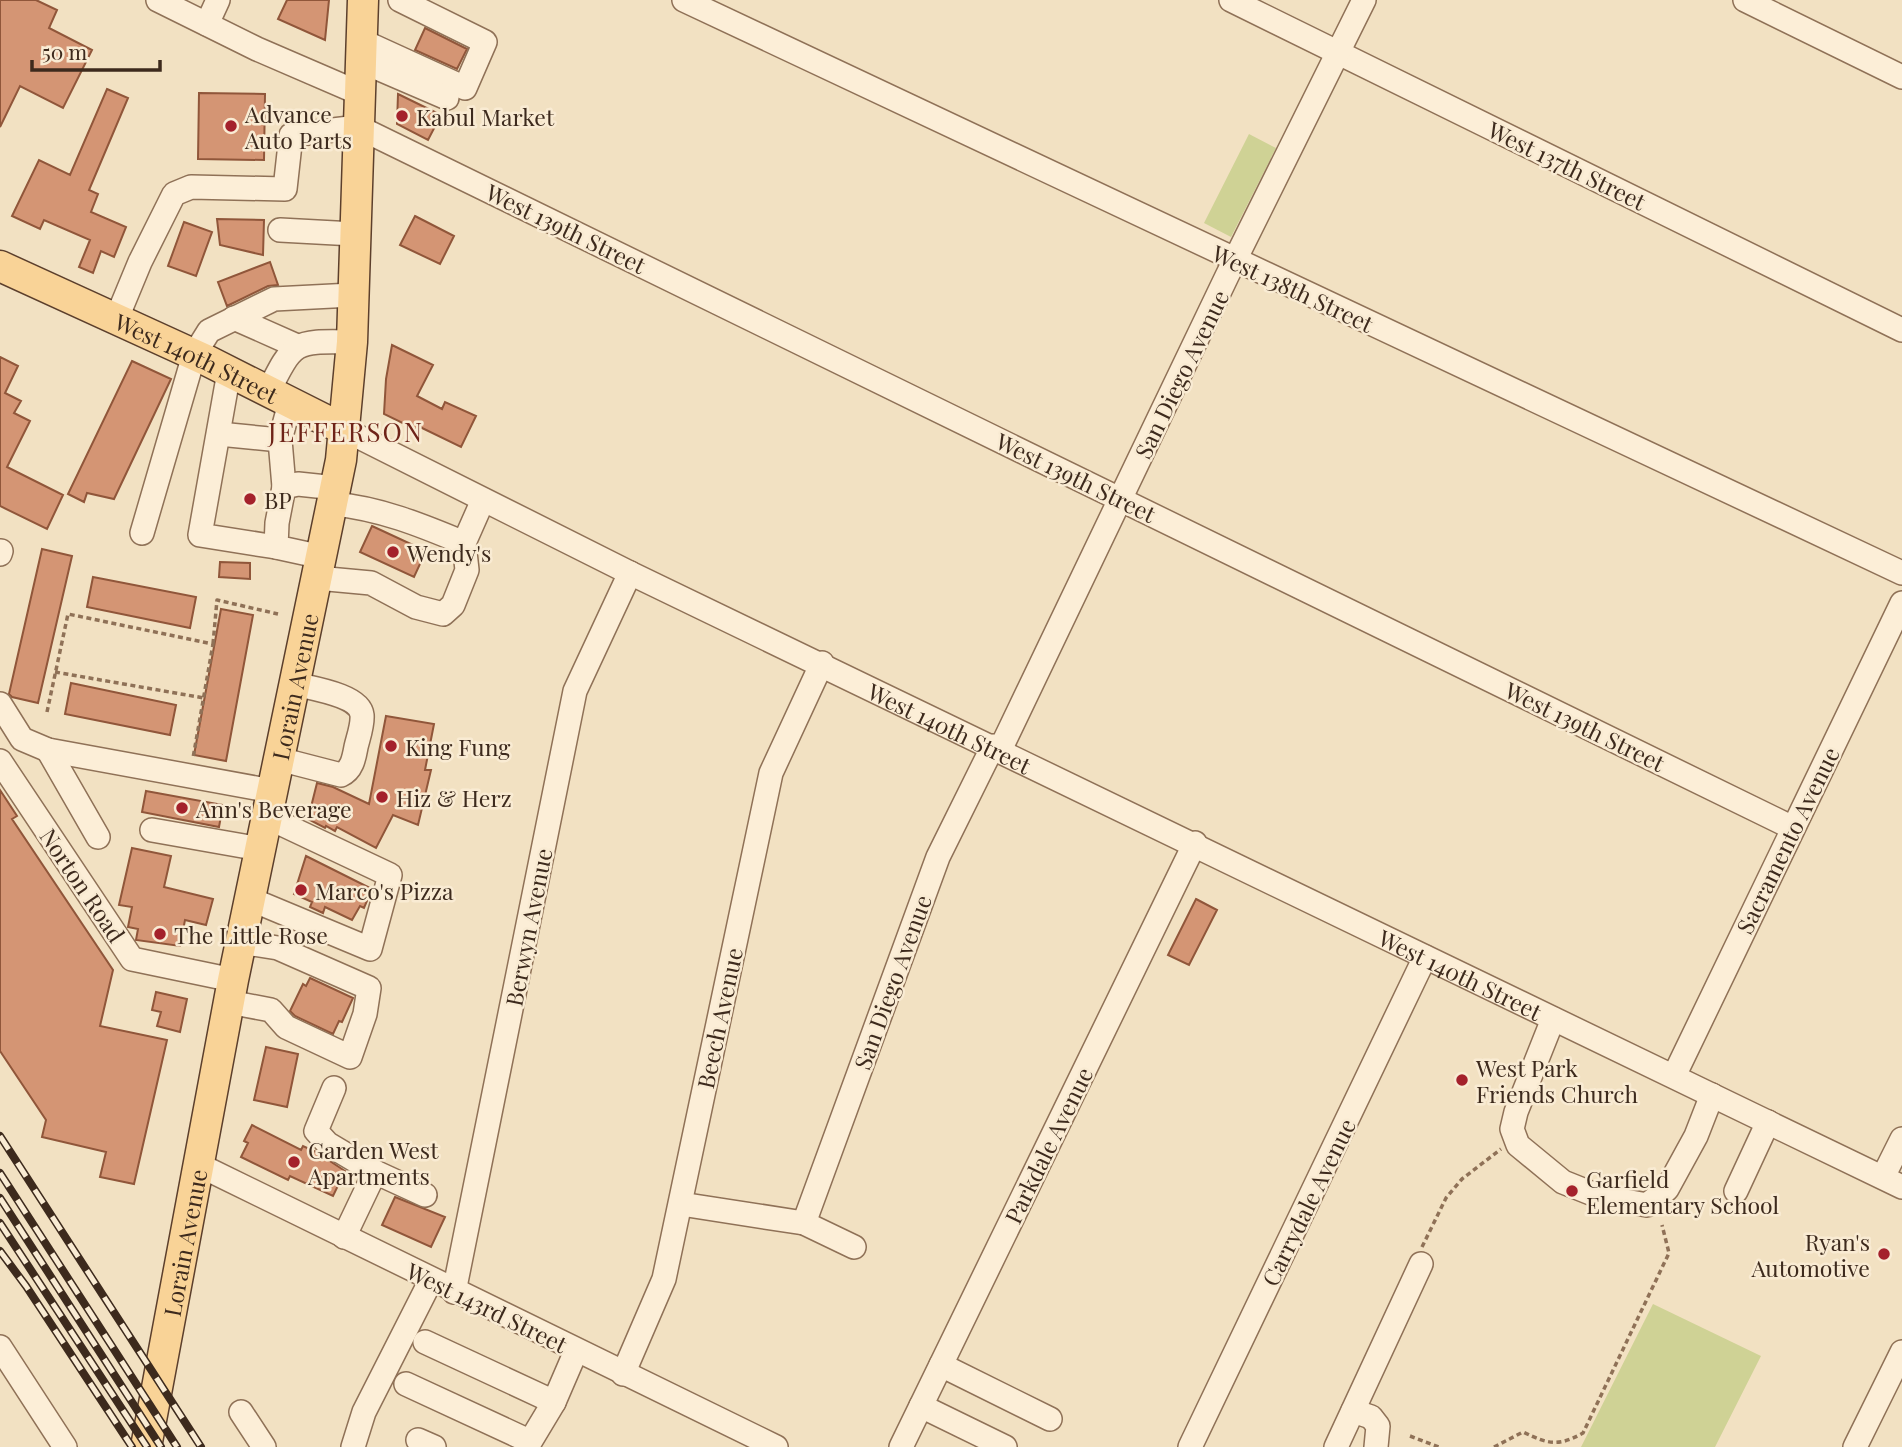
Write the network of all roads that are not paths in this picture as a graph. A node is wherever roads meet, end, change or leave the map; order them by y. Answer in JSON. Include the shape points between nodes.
{"nodes":[{"id":1,"x":158,"y":0,"type":"edge"},
{"id":2,"x":218,"y":0,"type":"edge"},
{"id":3,"x":363,"y":0,"type":"edge"},
{"id":4,"x":400,"y":0,"type":"edge"},
{"id":5,"x":684,"y":0,"type":"edge"},
{"id":6,"x":1231,"y":0,"type":"edge"},
{"id":7,"x":1364,"y":0,"type":"edge"},
{"id":8,"x":1745,"y":0,"type":"edge"},
{"id":9,"x":207,"y":24,"type":"junction"},
{"id":10,"x":361,"y":51,"type":"junction"},
{"id":11,"x":1339,"y":52,"type":"junction"},
{"id":12,"x":1902,"y":77,"type":"edge"},
{"id":13,"x":359,"y":93,"type":"junction"},
{"id":14,"x":447,"y":99,"type":"dead end"},
{"id":15,"x":358,"y":127,"type":"junction"},
{"id":16,"x":280,"y":230,"type":"dead end"},
{"id":17,"x":354,"y":234,"type":"junction"},
{"id":18,"x":1235,"y":261,"type":"junction"},
{"id":19,"x":0,"y":266,"type":"edge"},
{"id":20,"x":352,"y":295,"type":"junction"},
{"id":21,"x":234,"y":318,"type":"junction"},
{"id":22,"x":116,"y":320,"type":"junction"},
{"id":23,"x":1902,"y":330,"type":"edge"},
{"id":24,"x":352,"y":342,"type":"junction"},
{"id":25,"x":297,"y":346,"type":"junction"},
{"id":26,"x":194,"y":355,"type":"junction"},
{"id":27,"x":229,"y":372,"type":"junction"},
{"id":28,"x":279,"y":398,"type":"junction"},
{"id":29,"x":345,"y":430,"type":"junction"},
{"id":30,"x":219,"y":434,"type":"junction"},
{"id":31,"x":280,"y":440,"type":"junction"},
{"id":32,"x":284,"y":488,"type":"junction"},
{"id":33,"x":334,"y":496,"type":"junction"},
{"id":34,"x":1121,"y":499,"type":"junction"},
{"id":35,"x":483,"y":500,"type":"junction"},
{"id":36,"x":142,"y":533,"type":"dead end"},
{"id":37,"x":464,"y":543,"type":"junction"},
{"id":38,"x":276,"y":547,"type":"junction"},
{"id":39,"x":319,"y":567,"type":"junction"},
{"id":40,"x":630,"y":573,"type":"junction"},
{"id":41,"x":1902,"y":573,"type":"edge"},
{"id":42,"x":1902,"y":603,"type":"edge"},
{"id":43,"x":822,"y":663,"type":"junction"},
{"id":44,"x":295,"y":684,"type":"junction"},
{"id":45,"x":0,"y":705,"type":"edge"},
{"id":46,"x":997,"y":748,"type":"junction"},
{"id":47,"x":48,"y":750,"type":"junction"},
{"id":48,"x":279,"y":759,"type":"junction"},
{"id":49,"x":0,"y":761,"type":"edge"},
{"id":50,"x":270,"y":804,"type":"junction"},
{"id":51,"x":1793,"y":828,"type":"junction"},
{"id":52,"x":152,"y":830,"type":"dead end"},
{"id":53,"x":98,"y":837,"type":"dead end"},
{"id":54,"x":1195,"y":844,"type":"junction"},
{"id":55,"x":260,"y":849,"type":"junction"},
{"id":56,"x":250,"y":899,"type":"junction"},
{"id":57,"x":240,"y":942,"type":"junction"},
{"id":58,"x":1425,"y":957,"type":"junction"},
{"id":59,"x":231,"y":991,"type":"junction"},
{"id":60,"x":1553,"y":1019,"type":"junction"},
{"id":61,"x":1674,"y":1076,"type":"junction"},
{"id":62,"x":334,"y":1088,"type":"dead end"},
{"id":63,"x":1712,"y":1095,"type":"junction"},
{"id":64,"x":1768,"y":1122,"type":"junction"},
{"id":65,"x":1902,"y":1139,"type":"edge"},
{"id":66,"x":199,"y":1165,"type":"junction"},
{"id":67,"x":375,"y":1172,"type":"junction"},
{"id":68,"x":1893,"y":1182,"type":"edge"},
{"id":69,"x":1735,"y":1191,"type":"dead end"},
{"id":70,"x":425,"y":1195,"type":"dead end"},
{"id":71,"x":681,"y":1203,"type":"junction"},
{"id":72,"x":804,"y":1223,"type":"junction"},
{"id":73,"x":344,"y":1237,"type":"junction"},
{"id":74,"x":853,"y":1247,"type":"dead end"},
{"id":75,"x":1421,"y":1264,"type":"road end"},
{"id":76,"x":431,"y":1280,"type":"junction"},
{"id":77,"x":454,"y":1292,"type":"junction"},
{"id":78,"x":425,"y":1342,"type":"dead end"},
{"id":79,"x":0,"y":1347,"type":"edge"},
{"id":80,"x":576,"y":1351,"type":"junction"},
{"id":81,"x":1902,"y":1352,"type":"edge"},
{"id":82,"x":941,"y":1365,"type":"junction"},
{"id":83,"x":624,"y":1374,"type":"junction"},
{"id":84,"x":406,"y":1384,"type":"dead end"},
{"id":85,"x":554,"y":1402,"type":"junction"},
{"id":86,"x":921,"y":1406,"type":"junction"},
{"id":87,"x":1353,"y":1411,"type":"junction"},
{"id":88,"x":241,"y":1412,"type":"dead end"},
{"id":89,"x":1049,"y":1419,"type":"dead end"},
{"id":90,"x":528,"y":1444,"type":"edge"},
{"id":91,"x":65,"y":1447,"type":"edge"},
{"id":92,"x":146,"y":1447,"type":"edge"},
{"id":93,"x":264,"y":1447,"type":"edge"},
{"id":94,"x":353,"y":1447,"type":"edge"},
{"id":95,"x":776,"y":1447,"type":"edge"},
{"id":96,"x":901,"y":1447,"type":"edge"},
{"id":97,"x":1005,"y":1447,"type":"edge"},
{"id":98,"x":1190,"y":1447,"type":"edge"},
{"id":99,"x":1336,"y":1447,"type":"edge"},
{"id":100,"x":1376,"y":1447,"type":"edge"},
{"id":101,"x":1855,"y":1447,"type":"edge"}],
"edges":[{"from":1,"to":9,"type":"street"},
{"from":2,"to":9,"type":"street"},
{"from":3,"to":10,"type":"main road","name":"Lorain Avenue"},
{"from":4,"to":10,"type":"street","via":[[485,42],[465,88]]},
{"from":5,"to":18,"type":"street","name":"West 138th Street"},
{"from":6,"to":11,"type":"street","name":"West 137th Street"},
{"from":7,"to":11,"type":"street","name":"San Diego Avenue"},
{"from":8,"to":12,"type":"street"},
{"from":9,"to":13,"type":"street"},
{"from":10,"to":13,"type":"main road","name":"Lorain Avenue"},
{"from":10,"to":14,"type":"street"},
{"from":11,"to":18,"type":"street","name":"San Diego Avenue"},
{"from":11,"to":23,"type":"street","name":"West 137th Street"},
{"from":13,"to":15,"type":"main road","name":"Lorain Avenue"},
{"from":15,"to":17,"type":"main road","name":"Lorain Avenue"},
{"from":15,"to":22,"type":"street","via":[[290,135],[285,189],[191,187],[174,194]]},
{"from":15,"to":34,"type":"street","name":"West 139th Street"},
{"from":16,"to":17,"type":"street"},
{"from":17,"to":20,"type":"main road","name":"Lorain Avenue"},
{"from":18,"to":34,"type":"street","name":"San Diego Avenue"},
{"from":18,"to":41,"type":"street","name":"West 138th Street"},
{"from":19,"to":22,"type":"main road","name":"West 140th Street"},
{"from":20,"to":21,"type":"street","via":[[274,299]]},
{"from":20,"to":24,"type":"main road","name":"Lorain Avenue"},
{"from":21,"to":25,"type":"street"},
{"from":21,"to":26,"type":"street","via":[[209,331]]},
{"from":22,"to":26,"type":"main road","name":"West 140th Street"},
{"from":24,"to":25,"type":"street","via":[[310,341]]},
{"from":24,"to":29,"type":"main road","name":"Lorain Avenue"},
{"from":25,"to":28,"type":"street","via":[[283,362]]},
{"from":26,"to":27,"type":"main road","name":"West 140th Street"},
{"from":26,"to":36,"type":"street"},
{"from":27,"to":28,"type":"main road","name":"West 140th Street"},
{"from":27,"to":30,"type":"street"},
{"from":28,"to":29,"type":"main road","name":"West 140th Street"},
{"from":28,"to":31,"type":"street"},
{"from":29,"to":33,"type":"main road","name":"Lorain Avenue"},
{"from":29,"to":35,"type":"street","name":"West 140th Street"},
{"from":30,"to":31,"type":"street"},
{"from":30,"to":38,"type":"street","via":[[200,535]]},
{"from":31,"to":32,"type":"street"},
{"from":32,"to":33,"type":"street","via":[[298,484]]},
{"from":32,"to":38,"type":"street"},
{"from":33,"to":37,"type":"street"},
{"from":33,"to":39,"type":"main road","name":"Lorain Avenue"},
{"from":34,"to":46,"type":"street","name":"San Diego Avenue"},
{"from":34,"to":51,"type":"street","name":"West 139th Street"},
{"from":35,"to":37,"type":"street"},
{"from":35,"to":40,"type":"street","name":"West 140th Street"},
{"from":37,"to":39,"type":"street","via":[[467,570],[453,605],[443,614]]},
{"from":38,"to":39,"type":"street"},
{"from":39,"to":44,"type":"main road","name":"Lorain Avenue"},
{"from":40,"to":43,"type":"street","name":"West 140th Street"},
{"from":40,"to":77,"type":"street","name":"Berwyn Avenue","via":[[575,691]]},
{"from":42,"to":51,"type":"street","name":"Sacramento Avenue"},
{"from":43,"to":46,"type":"street","name":"West 140th Street"},
{"from":43,"to":71,"type":"street","name":"Beech Avenue","via":[[771,773]]},
{"from":44,"to":48,"type":"main road","name":"Lorain Avenue"},
{"from":44,"to":48,"type":"street","via":[[346,697],[360,709],[355,752],[346,774],[341,775]]},
{"from":45,"to":47,"type":"street","via":[[22,739]]},
{"from":46,"to":54,"type":"street","name":"West 140th Street"},
{"from":46,"to":72,"type":"street","name":"San Diego Avenue","via":[[938,857]]},
{"from":47,"to":50,"type":"street"},
{"from":47,"to":53,"type":"street"},
{"from":48,"to":50,"type":"main road","name":"Lorain Avenue"},
{"from":49,"to":59,"type":"street","name":"Norton Road","via":[[132,960]]},
{"from":50,"to":55,"type":"main road","name":"Lorain Avenue"},
{"from":50,"to":56,"type":"street","via":[[390,875],[370,949]]},
{"from":51,"to":61,"type":"street","name":"Sacramento Avenue"},
{"from":52,"to":55,"type":"street"},
{"from":54,"to":58,"type":"street","name":"West 140th Street"},
{"from":54,"to":82,"type":"street","name":"Parkdale Avenue"},
{"from":55,"to":56,"type":"main road","name":"Lorain Avenue"},
{"from":56,"to":57,"type":"main road","name":"Lorain Avenue"},
{"from":57,"to":59,"type":"main road","name":"Lorain Avenue"},
{"from":57,"to":59,"type":"street","name":"Norton Road","via":[[278,948],[369,988],[350,1057],[286,1027],[271,1010]]},
{"from":58,"to":60,"type":"street","name":"West 140th Street"},
{"from":58,"to":98,"type":"street","name":"Carrydale Avenue"},
{"from":59,"to":66,"type":"main road","name":"Lorain Avenue"},
{"from":60,"to":61,"type":"street","name":"West 140th Street"},
{"from":60,"to":63,"type":"street","via":[[1512,1129],[1518,1145],[1563,1182],[1598,1196],[1647,1205],[1667,1189]]},
{"from":61,"to":63,"type":"street","name":"West 140th Street"},
{"from":62,"to":67,"type":"street","via":[[316,1131],[328,1144]]},
{"from":63,"to":64,"type":"street","name":"West 140th Street"},
{"from":64,"to":68,"type":"street","name":"West 140th Street"},
{"from":64,"to":69,"type":"street"},
{"from":65,"to":68,"type":"street"},
{"from":66,"to":73,"type":"street","name":"West 143rd Street"},
{"from":66,"to":92,"type":"main road","name":"Lorain Avenue"},
{"from":67,"to":70,"type":"street"},
{"from":67,"to":73,"type":"street"},
{"from":71,"to":72,"type":"street"},
{"from":71,"to":83,"type":"street","name":"Beech Avenue","via":[[664,1279]]},
{"from":72,"to":74,"type":"street"},
{"from":73,"to":76,"type":"street","name":"West 143rd Street"},
{"from":75,"to":87,"type":"street"},
{"from":76,"to":77,"type":"street","name":"West 143rd Street"},
{"from":76,"to":94,"type":"street","via":[[364,1412]]},
{"from":77,"to":80,"type":"street","name":"West 143rd Street"},
{"from":78,"to":85,"type":"street"},
{"from":79,"to":91,"type":"street"},
{"from":80,"to":83,"type":"street","name":"West 143rd Street"},
{"from":80,"to":85,"type":"street"},
{"from":81,"to":101,"type":"street"},
{"from":82,"to":86,"type":"street","name":"Parkdale Avenue"},
{"from":82,"to":89,"type":"street"},
{"from":83,"to":95,"type":"street","name":"West 143rd Street"},
{"from":84,"to":90,"type":"street"},
{"from":85,"to":90,"type":"street"},
{"from":86,"to":96,"type":"street","name":"Parkdale Avenue"},
{"from":86,"to":97,"type":"street"},
{"from":87,"to":99,"type":"street"},
{"from":87,"to":100,"type":"street","via":[[1371,1417],[1378,1426]]},
{"from":88,"to":93,"type":"street"}]}
